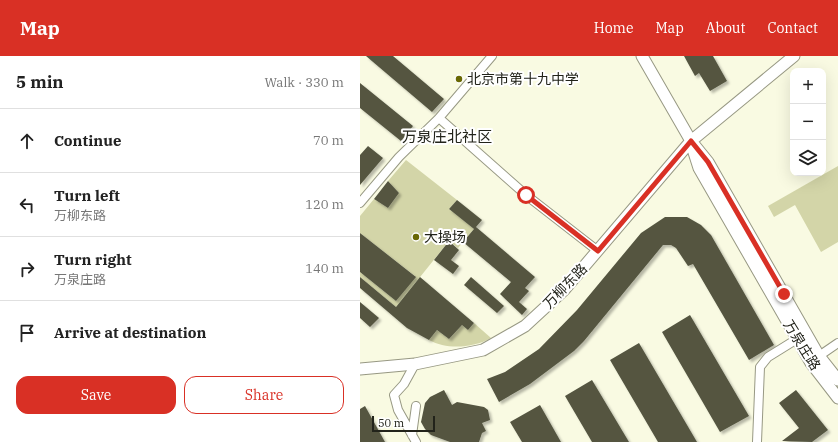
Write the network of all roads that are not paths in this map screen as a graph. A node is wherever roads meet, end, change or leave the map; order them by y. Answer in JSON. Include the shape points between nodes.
{"nodes":[{"id":1,"x":492,"y":56,"type":"edge"},
{"id":2,"x":642,"y":56,"type":"edge"},
{"id":3,"x":794,"y":56,"type":"edge"},
{"id":4,"x":439,"y":118,"type":"junction"},
{"id":5,"x":691,"y":141,"type":"junction"},
{"id":6,"x":360,"y":203,"type":"edge"},
{"id":7,"x":598,"y":251,"type":"junction"},
{"id":8,"x":797,"y":339,"type":"junction"},
{"id":9,"x":838,"y":343,"type":"edge"},
{"id":10,"x":819,"y":356,"type":"junction"},
{"id":11,"x":414,"y":364,"type":"junction"},
{"id":12,"x":360,"y":369,"type":"edge"},
{"id":13,"x":838,"y":380,"type":"edge"},
{"id":14,"x":838,"y":398,"type":"edge"},
{"id":15,"x":416,"y":406,"type":"dead end"},
{"id":16,"x":414,"y":439,"type":"edge"},
{"id":17,"x":756,"y":442,"type":"edge"}],
"edges":[{"from":1,"to":4,"type":"street"},
{"from":2,"to":5,"type":"street","name":"万泉庄路"},
{"from":3,"to":5,"type":"street","name":"万柳东路"},
{"from":4,"to":6,"type":"street","via":[[399,157]]},
{"from":4,"to":7,"type":"street","via":[[526,195]]},
{"from":5,"to":7,"type":"street","name":"万柳东路"},
{"from":5,"to":8,"type":"street","name":"万泉庄路","via":[[699,168]]},
{"from":5,"to":10,"type":"street","name":"万泉庄路","via":[[708,162]]},
{"from":7,"to":11,"type":"street","name":"万柳东路","via":[[564,290],[525,326],[483,350]]},
{"from":8,"to":14,"type":"street","name":"万泉庄路"},
{"from":8,"to":17,"type":"street","via":[[768,357],[760,367]]},
{"from":9,"to":10,"type":"street"},
{"from":10,"to":13,"type":"street","name":"万泉庄路"},
{"from":11,"to":12,"type":"street","name":"万柳东路"},
{"from":11,"to":16,"type":"street","via":[[404,384],[394,395],[398,410]]},
{"from":15,"to":16,"type":"street"}]}
